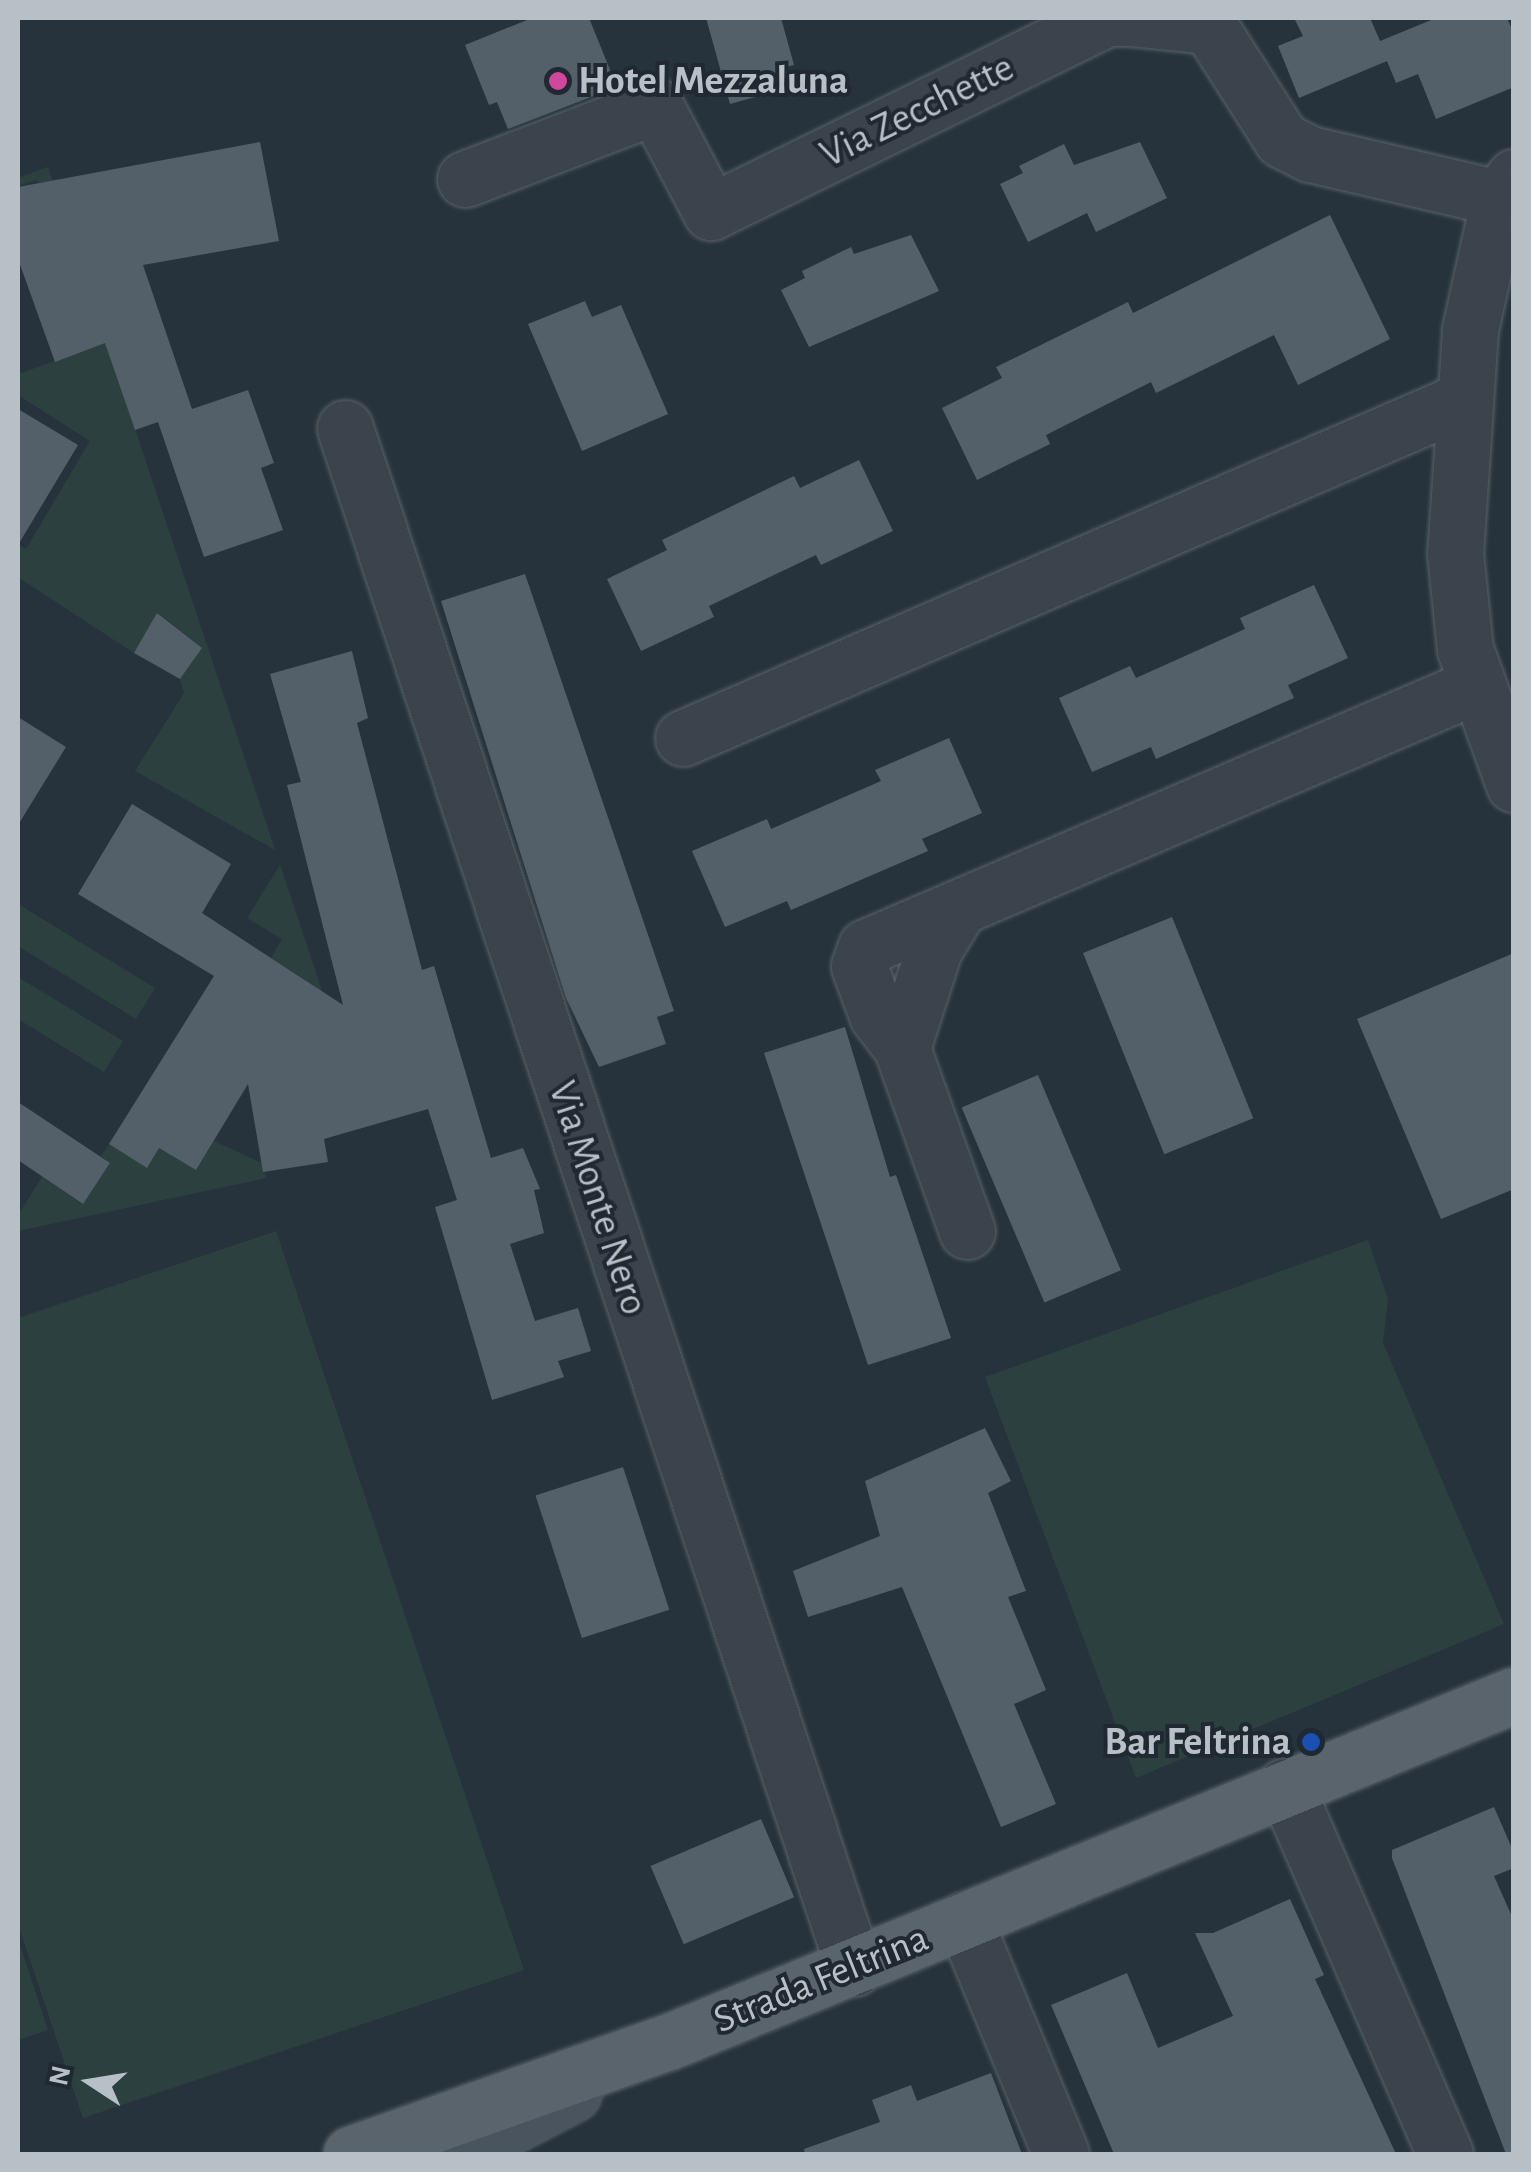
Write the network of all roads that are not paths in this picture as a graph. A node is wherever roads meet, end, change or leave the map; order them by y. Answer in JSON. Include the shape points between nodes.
{"nodes":[{"id":1,"x":465,"y":179,"type":"dead end"},
{"id":2,"x":1506,"y":187,"type":"edge"},
{"id":3,"x":1461,"y":401,"type":"junction"},
{"id":4,"x":344,"y":428,"type":"dead end"},
{"id":5,"x":1474,"y":686,"type":"junction"},
{"id":6,"x":682,"y":738,"type":"dead end"},
{"id":7,"x":1514,"y":784,"type":"edge"},
{"id":8,"x":966,"y":1230,"type":"dead end"},
{"id":9,"x":1514,"y":1695,"type":"edge"},
{"id":10,"x":1286,"y":1786,"type":"junction"},
{"id":11,"x":964,"y":1920,"type":"junction"},
{"id":12,"x":854,"y":1968,"type":"junction"},
{"id":13,"x":668,"y":2042,"type":"junction"},
{"id":14,"x":350,"y":2154,"type":"edge"},
{"id":15,"x":456,"y":2154,"type":"edge"},
{"id":16,"x":1061,"y":2154,"type":"edge"},
{"id":17,"x":1445,"y":2154,"type":"edge"}],
"edges":[{"from":1,"to":2,"type":"street","name":"Via Zecchette","via":[[656,106],[710,212],[1108,18],[1129,18],[1213,32],[1282,140],[1310,154]]},
{"from":2,"to":3,"type":"street","name":"Via Zecchette","via":[[1482,263]]},
{"from":3,"to":5,"type":"street","name":"Via Zecchette","via":[[1455,553]]},
{"from":3,"to":6,"type":"street"},
{"from":4,"to":12,"type":"street","name":"Via Monte Nero"},
{"from":5,"to":7,"type":"street","name":"Via Zecchette"},
{"from":5,"to":8,"type":"street","via":[[866,948],[859,966],[877,1015],[902,1048]]},
{"from":9,"to":10,"type":"main road","name":"Strada Feltrina"},
{"from":10,"to":11,"type":"main road","name":"Strada Feltrina"},
{"from":10,"to":17,"type":"street"},
{"from":11,"to":12,"type":"main road","name":"Strada Feltrina"},
{"from":11,"to":16,"type":"street"},
{"from":12,"to":13,"type":"main road","name":"Strada Feltrina"},
{"from":13,"to":14,"type":"main road","name":"Strada Feltrina"},
{"from":13,"to":15,"type":"main road"}]}
